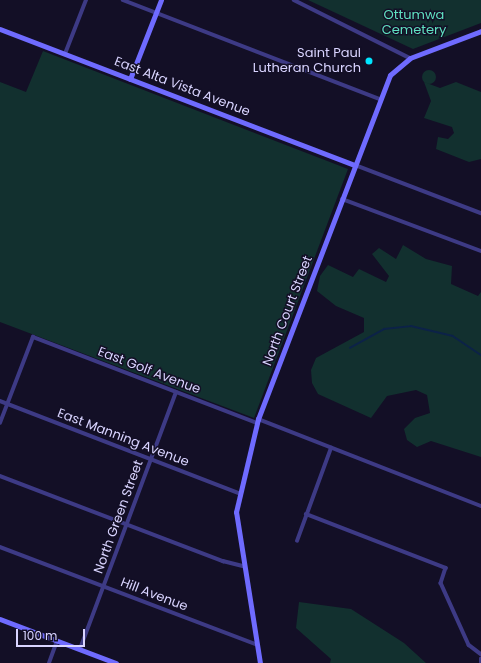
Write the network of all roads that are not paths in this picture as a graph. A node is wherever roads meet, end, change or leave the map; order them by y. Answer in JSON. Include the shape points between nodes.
{"nodes":[{"id":1,"x":86,"y":0,"type":"edge"},
{"id":2,"x":123,"y":0,"type":"edge"},
{"id":3,"x":161,"y":0,"type":"edge"},
{"id":4,"x":294,"y":0,"type":"edge"},
{"id":5,"x":156,"y":12,"type":"junction"},
{"id":6,"x":0,"y":29,"type":"edge"},
{"id":7,"x":481,"y":31,"type":"edge"},
{"id":8,"x":65,"y":54,"type":"junction"},
{"id":9,"x":410,"y":58,"type":"junction"},
{"id":10,"x":130,"y":79,"type":"junction"},
{"id":11,"x":380,"y":99,"type":"junction"},
{"id":12,"x":356,"y":165,"type":"junction"},
{"id":13,"x":342,"y":199,"type":"junction"},
{"id":14,"x":481,"y":213,"type":"edge"},
{"id":15,"x":481,"y":251,"type":"edge"},
{"id":16,"x":176,"y":392,"type":"junction"},
{"id":17,"x":0,"y":401,"type":"edge"},
{"id":18,"x":7,"y":404,"type":"junction"},
{"id":19,"x":258,"y":421,"type":"junction"},
{"id":20,"x":0,"y":423,"type":"edge"},
{"id":21,"x":331,"y":448,"type":"junction"},
{"id":22,"x":151,"y":459,"type":"junction"},
{"id":23,"x":0,"y":476,"type":"edge"},
{"id":24,"x":238,"y":493,"type":"junction"},
{"id":25,"x":481,"y":500,"type":"edge"},
{"id":26,"x":480,"y":506,"type":"edge"},
{"id":27,"x":306,"y":514,"type":"junction"},
{"id":28,"x":127,"y":525,"type":"junction"},
{"id":29,"x":297,"y":541,"type":"dead end"},
{"id":30,"x":0,"y":547,"type":"edge"},
{"id":31,"x":243,"y":566,"type":"junction"},
{"id":32,"x":104,"y":586,"type":"junction"},
{"id":33,"x":0,"y":619,"type":"edge"},
{"id":34,"x":57,"y":641,"type":"junction"},
{"id":35,"x":256,"y":644,"type":"junction"},
{"id":36,"x":80,"y":650,"type":"junction"},
{"id":37,"x":481,"y":654,"type":"edge"},
{"id":38,"x":481,"y":660,"type":"edge"},
{"id":39,"x":49,"y":663,"type":"edge"},
{"id":40,"x":116,"y":663,"type":"edge"},
{"id":41,"x":260,"y":663,"type":"edge"},
{"id":42,"x":481,"y":663,"type":"edge"}],
"edges":[{"from":1,"to":8,"type":"street"},
{"from":2,"to":5,"type":"street"},
{"from":3,"to":5,"type":"main road"},
{"from":4,"to":9,"type":"street"},
{"from":5,"to":10,"type":"main road"},
{"from":5,"to":11,"type":"street"},
{"from":6,"to":8,"type":"main road","name":"East Alta Vista Avenue"},
{"from":7,"to":9,"type":"main road","name":"North Court Street"},
{"from":8,"to":10,"type":"main road","name":"East Alta Vista Avenue"},
{"from":9,"to":11,"type":"main road","name":"North Court Street","via":[[394,68]]},
{"from":10,"to":12,"type":"main road","name":"East Alta Vista Avenue"},
{"from":11,"to":12,"type":"main road","name":"North Court Street"},
{"from":12,"to":13,"type":"main road","name":"North Court Street"},
{"from":12,"to":14,"type":"street"},
{"from":13,"to":15,"type":"street"},
{"from":13,"to":19,"type":"main road","name":"North Court Street"},
{"from":16,"to":18,"type":"street","name":"East Golf Avenue","via":[[33,337]]},
{"from":16,"to":19,"type":"street","name":"East Golf Avenue"},
{"from":16,"to":22,"type":"street","name":"North Green Street"},
{"from":17,"to":18,"type":"street","name":"East Manning Avenue"},
{"from":18,"to":20,"type":"street"},
{"from":18,"to":22,"type":"street","name":"East Manning Avenue"},
{"from":19,"to":21,"type":"street","name":"East Golf Avenue"},
{"from":19,"to":24,"type":"main road","name":"North Court Street"},
{"from":21,"to":26,"type":"street","name":"East Golf Avenue"},
{"from":21,"to":27,"type":"street"},
{"from":22,"to":24,"type":"street","name":"East Manning Avenue"},
{"from":22,"to":28,"type":"street","name":"North Green Street"},
{"from":23,"to":28,"type":"street"},
{"from":24,"to":31,"type":"main road","name":"North Court Street","via":[[236,520]]},
{"from":25,"to":26,"type":"street"},
{"from":27,"to":29,"type":"street"},
{"from":27,"to":37,"type":"street","via":[[446,568],[441,583],[469,645]]},
{"from":28,"to":31,"type":"street"},
{"from":28,"to":32,"type":"street","name":"North Green Street"},
{"from":30,"to":32,"type":"street","name":"Hill Avenue"},
{"from":31,"to":35,"type":"main road","name":"North Court Street"},
{"from":32,"to":35,"type":"street","name":"Hill Avenue"},
{"from":32,"to":36,"type":"street","name":"North Green Street"},
{"from":33,"to":34,"type":"main road"},
{"from":34,"to":36,"type":"main road"},
{"from":34,"to":39,"type":"street"},
{"from":35,"to":41,"type":"main road","name":"North Court Street"},
{"from":36,"to":40,"type":"main road"},
{"from":38,"to":42,"type":"street"}]}
